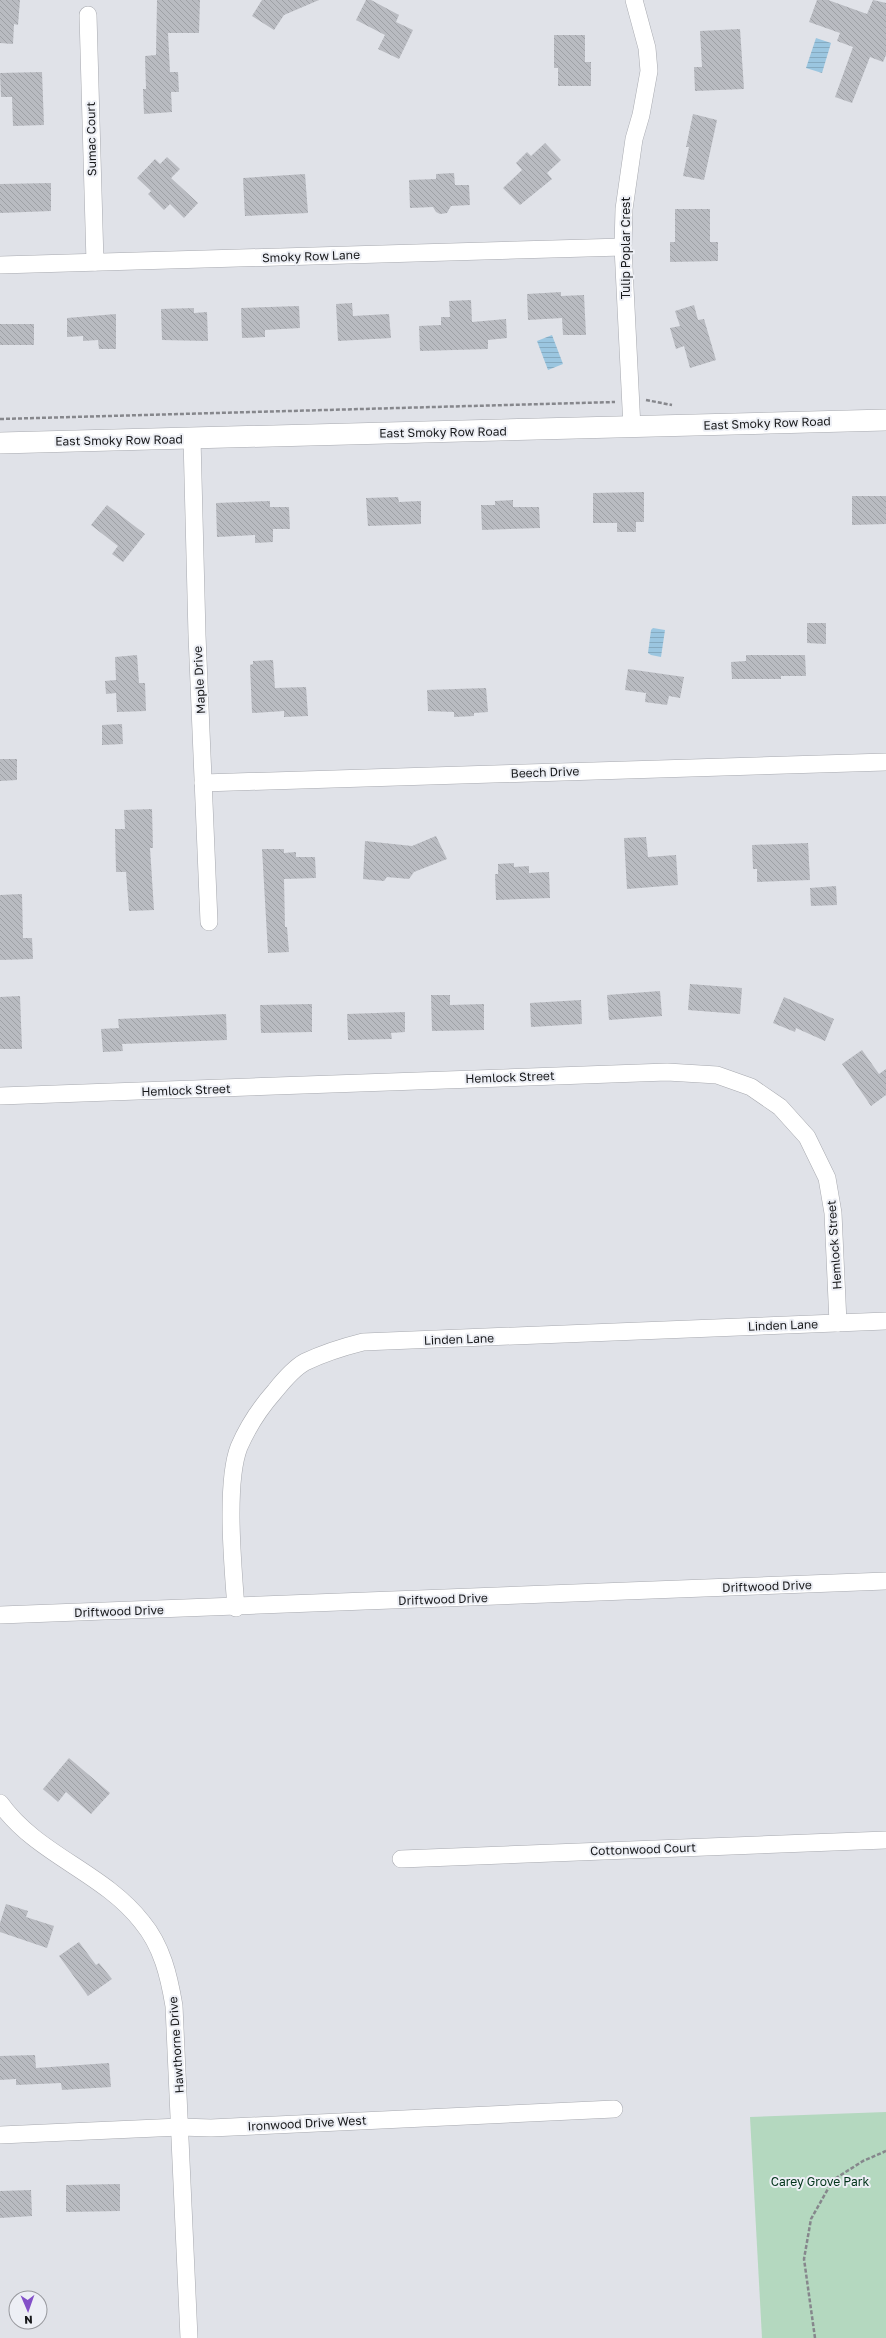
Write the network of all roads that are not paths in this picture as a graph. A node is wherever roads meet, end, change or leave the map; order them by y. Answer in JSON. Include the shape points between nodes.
{"nodes":[{"id":1,"x":634,"y":0,"type":"edge"},
{"id":2,"x":88,"y":15,"type":"dead end"},
{"id":3,"x":623,"y":247,"type":"junction"},
{"id":4,"x":95,"y":262,"type":"junction"},
{"id":5,"x":0,"y":265,"type":"edge"},
{"id":6,"x":886,"y":420,"type":"edge"},
{"id":7,"x":632,"y":428,"type":"junction"},
{"id":8,"x":192,"y":438,"type":"junction"},
{"id":9,"x":0,"y":443,"type":"edge"},
{"id":10,"x":886,"y":762,"type":"edge"},
{"id":11,"x":203,"y":782,"type":"junction"},
{"id":12,"x":209,"y":922,"type":"dead end"},
{"id":13,"x":0,"y":1096,"type":"edge"},
{"id":14,"x":886,"y":1321,"type":"edge"},
{"id":15,"x":838,"y":1323,"type":"junction"},
{"id":16,"x":886,"y":1581,"type":"edge"},
{"id":17,"x":236,"y":1608,"type":"junction"},
{"id":18,"x":0,"y":1616,"type":"edge"},
{"id":19,"x":0,"y":1803,"type":"edge"},
{"id":20,"x":886,"y":1840,"type":"edge"},
{"id":21,"x":401,"y":1859,"type":"dead end"},
{"id":22,"x":614,"y":2109,"type":"dead end"},
{"id":23,"x":180,"y":2127,"type":"junction"},
{"id":24,"x":0,"y":2135,"type":"edge"},
{"id":25,"x":189,"y":2338,"type":"edge"}],
"edges":[{"from":1,"to":3,"type":"street","name":"Tulip Poplar Crest","via":[[647,48],[648,71],[626,185]]},
{"from":2,"to":4,"type":"street","name":"Sumac Court"},
{"from":3,"to":4,"type":"street","name":"Smoky Row Lane"},
{"from":3,"to":7,"type":"street","name":"Tulip Poplar Crest"},
{"from":4,"to":5,"type":"street","name":"Smoky Row Lane"},
{"from":6,"to":7,"type":"street","name":"East Smoky Row Road"},
{"from":7,"to":8,"type":"street","name":"East Smoky Row Road"},
{"from":8,"to":9,"type":"street","name":"East Smoky Row Road"},
{"from":8,"to":11,"type":"street","name":"Maple Drive"},
{"from":10,"to":11,"type":"street","name":"Beech Drive"},
{"from":11,"to":12,"type":"street","name":"Maple Drive"},
{"from":13,"to":15,"type":"street","name":"Hemlock Street","via":[[667,1072],[717,1075],[751,1088],[780,1107],[807,1137],[827,1178],[834,1213]]},
{"from":14,"to":15,"type":"street","name":"Linden Lane"},
{"from":15,"to":17,"type":"street","name":"Linden Lane","via":[[363,1342],[330,1351],[304,1362],[284,1380],[263,1405],[251,1423],[235,1462],[232,1494]]},
{"from":16,"to":17,"type":"street","name":"Driftwood Drive"},
{"from":17,"to":18,"type":"street","name":"Driftwood Drive"},
{"from":19,"to":23,"type":"street","name":"Hawthorne Drive","via":[[42,1846],[127,1906],[143,1922],[160,1950],[174,2006]]},
{"from":20,"to":21,"type":"street","name":"Cottonwood Court"},
{"from":22,"to":23,"type":"street","name":"Ironwood Drive West"},
{"from":23,"to":24,"type":"street","name":"Ironwood Drive West"},
{"from":23,"to":25,"type":"street","name":"Hawthorne Drive"}]}
